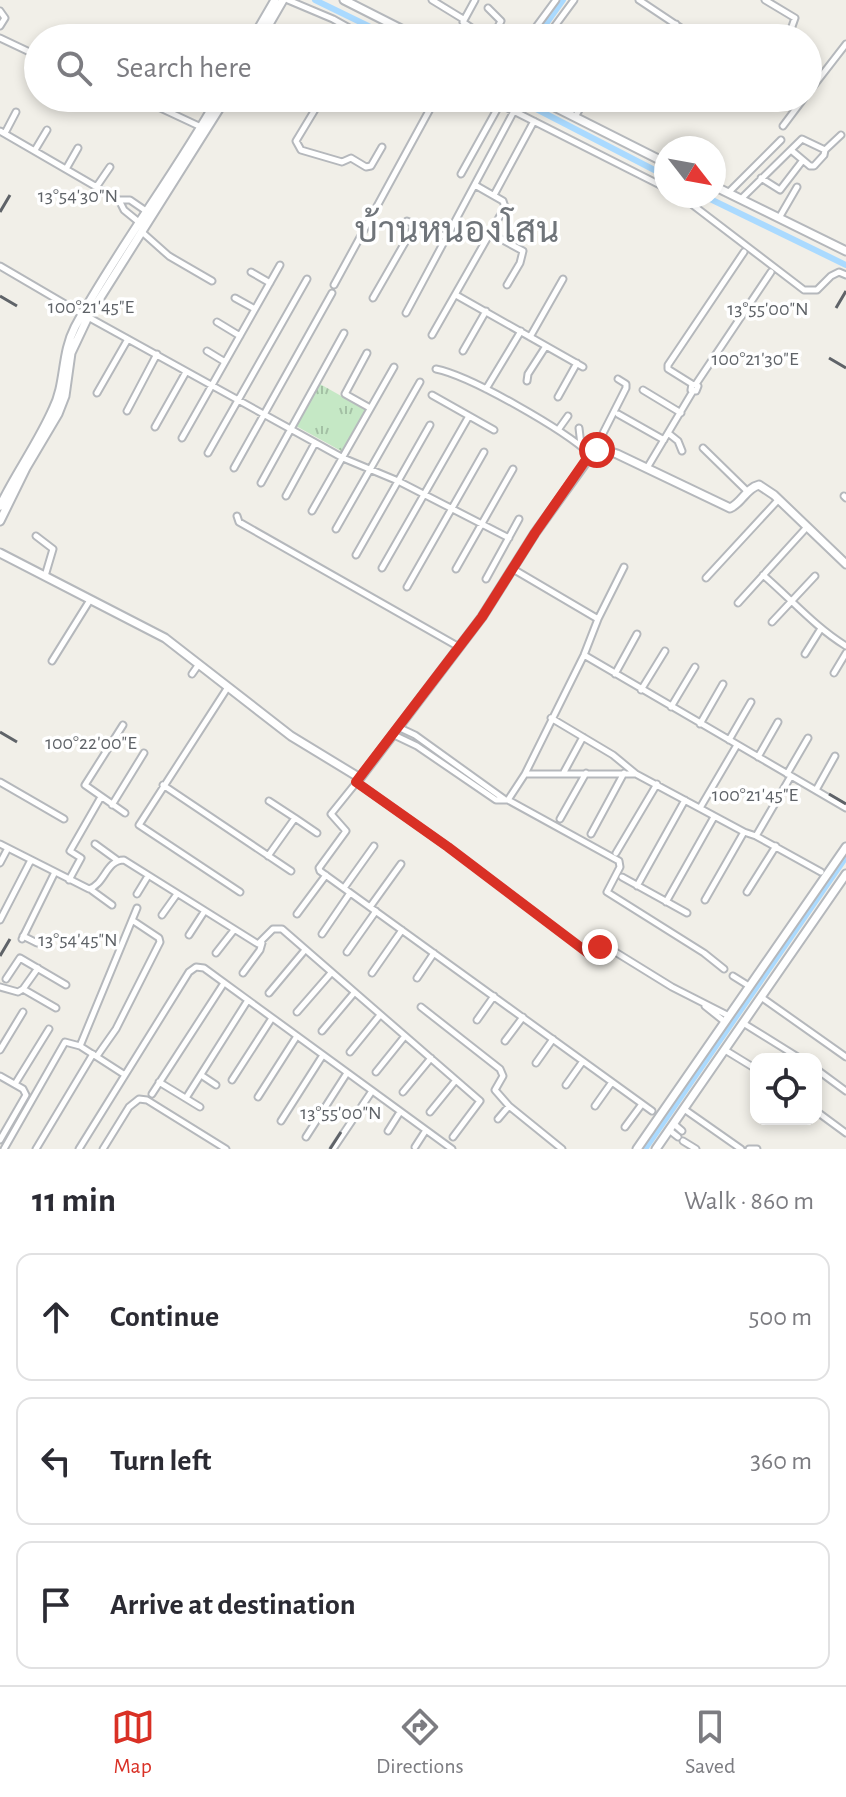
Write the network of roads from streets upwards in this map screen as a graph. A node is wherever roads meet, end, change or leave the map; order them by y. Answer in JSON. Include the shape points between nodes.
{"nodes":[{"id":1,"x":275,"y":0,"type":"edge"},
{"id":2,"x":285,"y":0,"type":"edge"},
{"id":3,"x":344,"y":0,"type":"edge"},
{"id":4,"x":432,"y":0,"type":"edge"},
{"id":5,"x":475,"y":0,"type":"edge"},
{"id":6,"x":556,"y":0,"type":"edge"},
{"id":7,"x":574,"y":0,"type":"edge"},
{"id":8,"x":639,"y":0,"type":"edge"},
{"id":9,"x":765,"y":0,"type":"edge"},
{"id":10,"x":488,"y":8,"type":"dead end"},
{"id":11,"x":0,"y":11,"type":"edge"},
{"id":12,"x":463,"y":19,"type":"junction"},
{"id":13,"x":261,"y":24,"type":"edge"},
{"id":14,"x":270,"y":24,"type":"edge"},
{"id":15,"x":342,"y":24,"type":"edge"},
{"id":16,"x":391,"y":24,"type":"edge"},
{"id":17,"x":464,"y":24,"type":"edge"},
{"id":18,"x":499,"y":24,"type":"edge"},
{"id":19,"x":538,"y":24,"type":"edge"},
{"id":20,"x":556,"y":24,"type":"edge"},
{"id":21,"x":676,"y":24,"type":"edge"},
{"id":22,"x":795,"y":24,"type":"edge"},
{"id":23,"x":0,"y":26,"type":"edge"},
{"id":24,"x":0,"y":38,"type":"edge"},
{"id":25,"x":846,"y":44,"type":"edge"},
{"id":26,"x":24,"y":49,"type":"edge"},
{"id":27,"x":822,"y":75,"type":"edge"},
{"id":28,"x":16,"y":112,"type":"dead end"},
{"id":29,"x":168,"y":112,"type":"edge"},
{"id":30,"x":210,"y":112,"type":"edge"},
{"id":31,"x":217,"y":112,"type":"edge"},
{"id":32,"x":314,"y":112,"type":"edge"},
{"id":33,"x":428,"y":112,"type":"edge"},
{"id":34,"x":496,"y":112,"type":"edge"},
{"id":35,"x":513,"y":112,"type":"edge"},
{"id":36,"x":516,"y":112,"type":"edge"},
{"id":37,"x":565,"y":112,"type":"edge"},
{"id":38,"x":578,"y":112,"type":"edge"},
{"id":39,"x":794,"y":112,"type":"edge"},
{"id":40,"x":575,"y":117,"type":"junction"},
{"id":41,"x":534,"y":121,"type":"junction"},
{"id":42,"x":783,"y":126,"type":"dead end"},
{"id":43,"x":201,"y":128,"type":"junction"},
{"id":44,"x":47,"y":130,"type":"dead end"},
{"id":45,"x":2,"y":132,"type":"edge"},
{"id":46,"x":841,"y":135,"type":"dead end"},
{"id":47,"x":781,"y":140,"type":"dead end"},
{"id":48,"x":382,"y":147,"type":"dead end"},
{"id":49,"x":78,"y":148,"type":"dead end"},
{"id":50,"x":35,"y":150,"type":"junction"},
{"id":51,"x":791,"y":150,"type":"junction"},
{"id":52,"x":825,"y":150,"type":"junction"},
{"id":53,"x":654,"y":157,"type":"edge"},
{"id":54,"x":803,"y":160,"type":"junction"},
{"id":55,"x":110,"y":167,"type":"dead end"},
{"id":56,"x":66,"y":169,"type":"junction"},
{"id":57,"x":461,"y":174,"type":"dead end"},
{"id":58,"x":761,"y":178,"type":"junction"},
{"id":59,"x":654,"y":182,"type":"edge"},
{"id":60,"x":475,"y":185,"type":"junction"},
{"id":61,"x":97,"y":186,"type":"junction"},
{"id":62,"x":797,"y":187,"type":"dead end"},
{"id":63,"x":728,"y":193,"type":"joint"},
{"id":64,"x":494,"y":195,"type":"junction"},
{"id":65,"x":741,"y":199,"type":"junction"},
{"id":66,"x":119,"y":200,"type":"junction"},
{"id":67,"x":697,"y":208,"type":"edge"},
{"id":68,"x":148,"y":213,"type":"junction"},
{"id":69,"x":779,"y":218,"type":"junction"},
{"id":70,"x":407,"y":221,"type":"dead end"},
{"id":71,"x":415,"y":225,"type":"junction"},
{"id":72,"x":141,"y":227,"type":"junction"},
{"id":73,"x":490,"y":233,"type":"junction"},
{"id":74,"x":447,"y":238,"type":"junction"},
{"id":75,"x":846,"y":251,"type":"edge"},
{"id":76,"x":744,"y":252,"type":"dead end"},
{"id":77,"x":280,"y":265,"type":"dead end"},
{"id":78,"x":0,"y":266,"type":"edge"},
{"id":79,"x":251,"y":272,"type":"dead end"},
{"id":80,"x":771,"y":272,"type":"dead end"},
{"id":81,"x":846,"y":275,"type":"edge"},
{"id":82,"x":307,"y":279,"type":"dead end"},
{"id":83,"x":563,"y":279,"type":"dead end"},
{"id":84,"x":212,"y":281,"type":"dead end"},
{"id":85,"x":270,"y":283,"type":"junction"},
{"id":86,"x":334,"y":285,"type":"dead end"},
{"id":87,"x":507,"y":285,"type":"dead end"},
{"id":88,"x":332,"y":293,"type":"dead end"},
{"id":89,"x":456,"y":295,"type":"junction"},
{"id":90,"x":235,"y":298,"type":"dead end"},
{"id":91,"x":373,"y":298,"type":"dead end"},
{"id":92,"x":255,"y":309,"type":"junction"},
{"id":93,"x":486,"y":311,"type":"junction"},
{"id":94,"x":406,"y":313,"type":"dead end"},
{"id":95,"x":85,"y":316,"type":"junction"},
{"id":96,"x":217,"y":322,"type":"dead end"},
{"id":97,"x":521,"y":331,"type":"junction"},
{"id":98,"x":344,"y":333,"type":"dead end"},
{"id":99,"x":432,"y":335,"type":"dead end"},
{"id":100,"x":240,"y":336,"type":"junction"},
{"id":101,"x":530,"y":337,"type":"junction"},
{"id":102,"x":128,"y":339,"type":"junction"},
{"id":103,"x":546,"y":346,"type":"junction"},
{"id":104,"x":207,"y":351,"type":"dead end"},
{"id":105,"x":463,"y":351,"type":"dead end"},
{"id":106,"x":367,"y":353,"type":"dead end"},
{"id":107,"x":157,"y":354,"type":"junction"},
{"id":108,"x":225,"y":362,"type":"junction"},
{"id":109,"x":394,"y":367,"type":"dead end"},
{"id":110,"x":436,"y":369,"type":"dead end"},
{"id":111,"x":186,"y":372,"type":"junction"},
{"id":112,"x":618,"y":379,"type":"dead end"},
{"id":113,"x":527,"y":381,"type":"dead end"},
{"id":114,"x":420,"y":382,"type":"dead end"},
{"id":115,"x":693,"y":386,"type":"junction"},
{"id":116,"x":211,"y":388,"type":"junction"},
{"id":117,"x":486,"y":389,"type":"junction"},
{"id":118,"x":643,"y":390,"type":"dead end"},
{"id":119,"x":97,"y":393,"type":"dead end"},
{"id":120,"x":432,"y":395,"type":"dead end"},
{"id":121,"x":558,"y":397,"type":"dead end"},
{"id":122,"x":237,"y":402,"type":"junction"},
{"id":123,"x":370,"y":408,"type":"junction"},
{"id":124,"x":127,"y":411,"type":"dead end"},
{"id":125,"x":681,"y":413,"type":"junction"},
{"id":126,"x":264,"y":414,"type":"junction"},
{"id":127,"x":618,"y":414,"type":"dead end"},
{"id":128,"x":469,"y":416,"type":"junction"},
{"id":129,"x":568,"y":416,"type":"dead end"},
{"id":130,"x":430,"y":425,"type":"dead end"},
{"id":131,"x":155,"y":427,"type":"dead end"},
{"id":132,"x":579,"y":428,"type":"dead end"},
{"id":133,"x":291,"y":429,"type":"junction"},
{"id":134,"x":494,"y":430,"type":"dead end"},
{"id":135,"x":558,"y":430,"type":"junction"},
{"id":136,"x":668,"y":433,"type":"junction"},
{"id":137,"x":182,"y":438,"type":"dead end"},
{"id":138,"x":664,"y":440,"type":"junction"},
{"id":139,"x":315,"y":443,"type":"junction"},
{"id":140,"x":581,"y":446,"type":"junction"},
{"id":141,"x":703,"y":448,"type":"dead end"},
{"id":142,"x":682,"y":451,"type":"dead end"},
{"id":143,"x":484,"y":452,"type":"dead end"},
{"id":144,"x":208,"y":453,"type":"dead end"},
{"id":145,"x":592,"y":453,"type":"junction"},
{"id":146,"x":343,"y":458,"type":"junction"},
{"id":147,"x":234,"y":468,"type":"dead end"},
{"id":148,"x":371,"y":468,"type":"junction"},
{"id":149,"x":646,"y":468,"type":"junction"},
{"id":150,"x":513,"y":469,"type":"dead end"},
{"id":151,"x":398,"y":481,"type":"junction"},
{"id":152,"x":261,"y":483,"type":"dead end"},
{"id":153,"x":748,"y":492,"type":"junction"},
{"id":154,"x":425,"y":495,"type":"junction"},
{"id":155,"x":286,"y":496,"type":"dead end"},
{"id":156,"x":779,"y":499,"type":"junction"},
{"id":157,"x":0,"y":506,"type":"edge"},
{"id":158,"x":452,"y":509,"type":"junction"},
{"id":159,"x":312,"y":511,"type":"dead end"},
{"id":160,"x":237,"y":516,"type":"dead end"},
{"id":161,"x":519,"y":519,"type":"dead end"},
{"id":162,"x":0,"y":521,"type":"edge"},
{"id":163,"x":482,"y":525,"type":"junction"},
{"id":164,"x":807,"y":527,"type":"junction"},
{"id":165,"x":336,"y":529,"type":"dead end"},
{"id":166,"x":36,"y":536,"type":"dead end"},
{"id":167,"x":509,"y":538,"type":"junction"},
{"id":168,"x":0,"y":553,"type":"edge"},
{"id":169,"x":356,"y":555,"type":"dead end"},
{"id":170,"x":846,"y":564,"type":"edge"},
{"id":171,"x":624,"y":567,"type":"dead end"},
{"id":172,"x":382,"y":568,"type":"dead end"},
{"id":173,"x":456,"y":569,"type":"dead end"},
{"id":174,"x":513,"y":569,"type":"junction"},
{"id":175,"x":763,"y":575,"type":"junction"},
{"id":176,"x":45,"y":576,"type":"junction"},
{"id":177,"x":815,"y":576,"type":"dead end"},
{"id":178,"x":706,"y":578,"type":"dead end"},
{"id":179,"x":486,"y":579,"type":"dead end"},
{"id":180,"x":407,"y":587,"type":"dead end"},
{"id":181,"x":90,"y":599,"type":"junction"},
{"id":182,"x":792,"y":600,"type":"junction"},
{"id":183,"x":738,"y":603,"type":"dead end"},
{"id":184,"x":598,"y":619,"type":"junction"},
{"id":185,"x":772,"y":622,"type":"dead end"},
{"id":186,"x":820,"y":630,"type":"junction"},
{"id":187,"x":637,"y":634,"type":"dead end"},
{"id":188,"x":846,"y":646,"type":"edge"},
{"id":189,"x":459,"y":648,"type":"junction"},
{"id":190,"x":665,"y":651,"type":"dead end"},
{"id":191,"x":846,"y":653,"type":"edge"},
{"id":192,"x":805,"y":654,"type":"dead end"},
{"id":193,"x":584,"y":655,"type":"junction"},
{"id":194,"x":52,"y":661,"type":"dead end"},
{"id":195,"x":200,"y":663,"type":"junction"},
{"id":196,"x":695,"y":667,"type":"dead end"},
{"id":197,"x":834,"y":673,"type":"dead end"},
{"id":198,"x":192,"y":674,"type":"dead end"},
{"id":199,"x":615,"y":674,"type":"junction"},
{"id":200,"x":723,"y":684,"type":"dead end"},
{"id":201,"x":228,"y":686,"type":"junction"},
{"id":202,"x":641,"y":690,"type":"junction"},
{"id":203,"x":751,"y":702,"type":"dead end"},
{"id":204,"x":671,"y":707,"type":"junction"},
{"id":205,"x":551,"y":718,"type":"junction"},
{"id":206,"x":778,"y":722,"type":"dead end"},
{"id":207,"x":700,"y":724,"type":"junction"},
{"id":208,"x":123,"y":725,"type":"dead end"},
{"id":209,"x":397,"y":732,"type":"junction"},
{"id":210,"x":583,"y":737,"type":"junction"},
{"id":211,"x":808,"y":738,"type":"dead end"},
{"id":212,"x":729,"y":740,"type":"junction"},
{"id":213,"x":737,"y":745,"type":"junction"},
{"id":214,"x":144,"y":753,"type":"dead end"},
{"id":215,"x":835,"y":756,"type":"dead end"},
{"id":216,"x":758,"y":757,"type":"junction"},
{"id":217,"x":564,"y":772,"type":"junction"},
{"id":218,"x":587,"y":772,"type":"junction"},
{"id":219,"x":624,"y":773,"type":"junction"},
{"id":220,"x":525,"y":774,"type":"junction"},
{"id":221,"x":636,"y":774,"type":"junction"},
{"id":222,"x":789,"y":775,"type":"junction"},
{"id":223,"x":358,"y":780,"type":"junction"},
{"id":224,"x":0,"y":782,"type":"edge"},
{"id":225,"x":657,"y":784,"type":"junction"},
{"id":226,"x":163,"y":785,"type":"junction"},
{"id":227,"x":816,"y":790,"type":"junction"},
{"id":228,"x":101,"y":797,"type":"junction"},
{"id":229,"x":507,"y":800,"type":"junction"},
{"id":230,"x":685,"y":800,"type":"junction"},
{"id":231,"x":269,"y":801,"type":"dead end"},
{"id":232,"x":112,"y":805,"type":"junction"},
{"id":233,"x":846,"y":806,"type":"edge"},
{"id":234,"x":700,"y":808,"type":"junction"},
{"id":235,"x":125,"y":813,"type":"dead end"},
{"id":236,"x":714,"y":817,"type":"junction"},
{"id":237,"x":295,"y":818,"type":"junction"},
{"id":238,"x":64,"y":819,"type":"dead end"},
{"id":239,"x":560,"y":819,"type":"dead end"},
{"id":240,"x":744,"y":832,"type":"junction"},
{"id":241,"x":317,"y":833,"type":"dead end"},
{"id":242,"x":591,"y":834,"type":"dead end"},
{"id":243,"x":756,"y":836,"type":"junction"},
{"id":244,"x":0,"y":844,"type":"edge"},
{"id":245,"x":95,"y":844,"type":"dead end"},
{"id":246,"x":374,"y":846,"type":"dead end"},
{"id":247,"x":776,"y":846,"type":"junction"},
{"id":248,"x":846,"y":847,"type":"edge"},
{"id":249,"x":8,"y":848,"type":"junction"},
{"id":250,"x":616,"y":853,"type":"dead end"},
{"id":251,"x":268,"y":856,"type":"junction"},
{"id":252,"x":31,"y":860,"type":"junction"},
{"id":253,"x":117,"y":860,"type":"junction"},
{"id":254,"x":0,"y":863,"type":"edge"},
{"id":255,"x":401,"y":864,"type":"dead end"},
{"id":256,"x":291,"y":871,"type":"dead end"},
{"id":257,"x":55,"y":872,"type":"junction"},
{"id":258,"x":821,"y":872,"type":"dead end"},
{"id":259,"x":846,"y":874,"type":"edge"},
{"id":260,"x":326,"y":875,"type":"junction"},
{"id":261,"x":148,"y":876,"type":"junction"},
{"id":262,"x":622,"y":877,"type":"dead end"},
{"id":263,"x":69,"y":880,"type":"junction"},
{"id":264,"x":637,"y":886,"type":"junction"},
{"id":265,"x":89,"y":889,"type":"junction"},
{"id":266,"x":347,"y":890,"type":"junction"},
{"id":267,"x":240,"y":892,"type":"dead end"},
{"id":268,"x":747,"y":892,"type":"dead end"},
{"id":269,"x":137,"y":894,"type":"dead end"},
{"id":270,"x":177,"y":894,"type":"junction"},
{"id":271,"x":705,"y":900,"type":"dead end"},
{"id":272,"x":666,"y":902,"type":"junction"},
{"id":273,"x":112,"y":905,"type":"dead end"},
{"id":274,"x":370,"y":907,"type":"junction"},
{"id":275,"x":137,"y":908,"type":"dead end"},
{"id":276,"x":376,"y":911,"type":"junction"},
{"id":277,"x":204,"y":912,"type":"junction"},
{"id":278,"x":687,"y":913,"type":"dead end"},
{"id":279,"x":297,"y":914,"type":"dead end"},
{"id":280,"x":162,"y":915,"type":"dead end"},
{"id":281,"x":0,"y":920,"type":"edge"},
{"id":282,"x":132,"y":920,"type":"junction"},
{"id":283,"x":234,"y":930,"type":"junction"},
{"id":284,"x":402,"y":930,"type":"junction"},
{"id":285,"x":322,"y":934,"type":"dead end"},
{"id":286,"x":189,"y":935,"type":"dead end"},
{"id":287,"x":37,"y":943,"type":"dead end"},
{"id":288,"x":262,"y":943,"type":"junction"},
{"id":289,"x":305,"y":950,"type":"junction"},
{"id":290,"x":347,"y":952,"type":"dead end"},
{"id":291,"x":216,"y":953,"type":"dead end"},
{"id":292,"x":434,"y":953,"type":"junction"},
{"id":293,"x":38,"y":968,"type":"junction"},
{"id":294,"x":724,"y":969,"type":"dead end"},
{"id":295,"x":243,"y":973,"type":"dead end"},
{"id":296,"x":331,"y":973,"type":"junction"},
{"id":297,"x":372,"y":973,"type":"dead end"},
{"id":298,"x":733,"y":976,"type":"dead end"},
{"id":299,"x":417,"y":978,"type":"dead end"},
{"id":300,"x":6,"y":979,"type":"dead end"},
{"id":301,"x":224,"y":983,"type":"junction"},
{"id":302,"x":66,"y":985,"type":"dead end"},
{"id":303,"x":0,"y":987,"type":"edge"},
{"id":304,"x":750,"y":987,"type":"junction"},
{"id":305,"x":23,"y":989,"type":"junction"},
{"id":306,"x":269,"y":993,"type":"dead end"},
{"id":307,"x":354,"y":993,"type":"junction"},
{"id":308,"x":494,"y":996,"type":"junction"},
{"id":309,"x":761,"y":997,"type":"junction"},
{"id":310,"x":248,"y":1000,"type":"junction"},
{"id":311,"x":421,"y":1007,"type":"dead end"},
{"id":312,"x":56,"y":1008,"type":"dead end"},
{"id":313,"x":23,"y":1012,"type":"dead end"},
{"id":314,"x":297,"y":1012,"type":"dead end"},
{"id":315,"x":380,"y":1015,"type":"junction"},
{"id":316,"x":523,"y":1017,"type":"junction"},
{"id":317,"x":272,"y":1018,"type":"junction"},
{"id":318,"x":727,"y":1019,"type":"junction"},
{"id":319,"x":477,"y":1020,"type":"dead end"},
{"id":320,"x":743,"y":1023,"type":"junction"},
{"id":321,"x":49,"y":1029,"type":"dead end"},
{"id":322,"x":322,"y":1031,"type":"dead end"},
{"id":323,"x":297,"y":1036,"type":"junction"},
{"id":324,"x":405,"y":1036,"type":"junction"},
{"id":325,"x":553,"y":1039,"type":"junction"},
{"id":326,"x":505,"y":1041,"type":"dead end"},
{"id":327,"x":80,"y":1046,"type":"junction"},
{"id":328,"x":0,"y":1050,"type":"edge"},
{"id":329,"x":725,"y":1050,"type":"junction"},
{"id":330,"x":350,"y":1052,"type":"dead end"},
{"id":331,"x":791,"y":1053,"type":"edge"},
{"id":332,"x":95,"y":1055,"type":"junction"},
{"id":333,"x":323,"y":1055,"type":"junction"},
{"id":334,"x":846,"y":1057,"type":"edge"},
{"id":335,"x":431,"y":1058,"type":"junction"},
{"id":336,"x":583,"y":1061,"type":"junction"},
{"id":337,"x":536,"y":1063,"type":"dead end"},
{"id":338,"x":750,"y":1065,"type":"edge"},
{"id":339,"x":376,"y":1072,"type":"dead end"},
{"id":340,"x":347,"y":1073,"type":"junction"},
{"id":341,"x":822,"y":1073,"type":"edge"},
{"id":342,"x":125,"y":1075,"type":"junction"},
{"id":343,"x":201,"y":1075,"type":"junction"},
{"id":344,"x":0,"y":1076,"type":"edge"},
{"id":345,"x":232,"y":1080,"type":"dead end"},
{"id":346,"x":456,"y":1080,"type":"junction"},
{"id":347,"x":159,"y":1082,"type":"junction"},
{"id":348,"x":612,"y":1082,"type":"junction"},
{"id":349,"x":15,"y":1084,"type":"junction"},
{"id":350,"x":216,"y":1085,"type":"dead end"},
{"id":351,"x":566,"y":1085,"type":"dead end"},
{"id":352,"x":372,"y":1091,"type":"junction"},
{"id":353,"x":846,"y":1091,"type":"edge"},
{"id":354,"x":403,"y":1092,"type":"dead end"},
{"id":355,"x":152,"y":1094,"type":"dead end"},
{"id":356,"x":258,"y":1097,"type":"dead end"},
{"id":357,"x":186,"y":1098,"type":"junction"},
{"id":358,"x":642,"y":1104,"type":"junction"},
{"id":359,"x":509,"y":1106,"type":"junction"},
{"id":360,"x":595,"y":1106,"type":"dead end"},
{"id":361,"x":200,"y":1107,"type":"dead end"},
{"id":362,"x":684,"y":1109,"type":"junction"},
{"id":363,"x":652,"y":1111,"type":"dead end"},
{"id":364,"x":400,"y":1112,"type":"junction"},
{"id":365,"x":430,"y":1112,"type":"dead end"},
{"id":366,"x":822,"y":1115,"type":"edge"},
{"id":367,"x":498,"y":1119,"type":"dead end"},
{"id":368,"x":281,"y":1121,"type":"dead end"},
{"id":369,"x":625,"y":1127,"type":"dead end"},
{"id":370,"x":671,"y":1127,"type":"junction"},
{"id":371,"x":426,"y":1130,"type":"junction"},
{"id":372,"x":388,"y":1131,"type":"dead end"},
{"id":373,"x":846,"y":1133,"type":"edge"},
{"id":374,"x":306,"y":1137,"type":"dead end"},
{"id":375,"x":453,"y":1137,"type":"dead end"},
{"id":376,"x":0,"y":1140,"type":"edge"},
{"id":377,"x":415,"y":1147,"type":"edge"},
{"id":378,"x":693,"y":1147,"type":"edge"},
{"id":379,"x":4,"y":1149,"type":"edge"},
{"id":380,"x":36,"y":1149,"type":"edge"},
{"id":381,"x":79,"y":1149,"type":"edge"},
{"id":382,"x":103,"y":1149,"type":"edge"},
{"id":383,"x":226,"y":1149,"type":"edge"},
{"id":384,"x":333,"y":1149,"type":"edge"},
{"id":385,"x":451,"y":1149,"type":"edge"},
{"id":386,"x":562,"y":1149,"type":"edge"},
{"id":387,"x":637,"y":1149,"type":"edge"},
{"id":388,"x":656,"y":1149,"type":"edge"},
{"id":389,"x":741,"y":1149,"type":"edge"},
{"id":390,"x":749,"y":1149,"type":"edge"},
{"id":391,"x":757,"y":1149,"type":"edge"}],
"edges":[{"from":1,"to":13,"type":"street"},
{"from":2,"to":14,"type":"street"},
{"from":2,"to":15,"type":"street"},
{"from":3,"to":16,"type":"street"},
{"from":4,"to":12,"type":"street"},
{"from":5,"to":12,"type":"street"},
{"from":6,"to":19,"type":"street"},
{"from":7,"to":20,"type":"street"},
{"from":8,"to":21,"type":"street"},
{"from":9,"to":22,"type":"street","via":[[798,19]]},
{"from":10,"to":18,"type":"street"},
{"from":11,"to":23,"type":"street","via":[[5,14]]},
{"from":12,"to":17,"type":"street"},
{"from":24,"to":26,"type":"street"},
{"from":25,"to":27,"type":"street"},
{"from":28,"to":45,"type":"street"},
{"from":29,"to":43,"type":"street"},
{"from":30,"to":43,"type":"street"},
{"from":31,"to":72,"type":"street"},
{"from":32,"to":48,"type":"street","via":[[296,141],[301,150],[342,162],[351,158],[366,167]]},
{"from":33,"to":86,"type":"street"},
{"from":34,"to":57,"type":"street"},
{"from":35,"to":60,"type":"street"},
{"from":36,"to":41,"type":"street"},
{"from":37,"to":40,"type":"street"},
{"from":38,"to":40,"type":"street"},
{"from":39,"to":42,"type":"street"},
{"from":40,"to":53,"type":"street"},
{"from":41,"to":59,"type":"street"},
{"from":41,"to":64,"type":"street"},
{"from":43,"to":68,"type":"street"},
{"from":44,"to":50,"type":"street"},
{"from":45,"to":50,"type":"street"},
{"from":46,"to":52,"type":"street"},
{"from":47,"to":63,"type":"street"},
{"from":49,"to":56,"type":"street"},
{"from":50,"to":56,"type":"street"},
{"from":51,"to":52,"type":"street","via":[[806,138]]},
{"from":51,"to":54,"type":"street"},
{"from":51,"to":58,"type":"street"},
{"from":52,"to":54,"type":"street","via":[[814,166]]},
{"from":54,"to":58,"type":"street","via":[[780,190]]},
{"from":55,"to":61,"type":"street"},
{"from":56,"to":61,"type":"street"},
{"from":58,"to":65,"type":"street"},
{"from":60,"to":64,"type":"street"},
{"from":60,"to":74,"type":"street"},
{"from":61,"to":66,"type":"street"},
{"from":62,"to":69,"type":"street"},
{"from":63,"to":65,"type":"street"},
{"from":64,"to":73,"type":"street","via":[[505,204]]},
{"from":65,"to":69,"type":"street"},
{"from":66,"to":68,"type":"street","via":[[130,200]]},
{"from":66,"to":72,"type":"street"},
{"from":67,"to":81,"type":"street","via":[[804,290],[817,290],[839,272]]},
{"from":68,"to":72,"type":"street"},
{"from":69,"to":75,"type":"street"},
{"from":70,"to":71,"type":"street"},
{"from":71,"to":74,"type":"street"},
{"from":71,"to":91,"type":"street"},
{"from":72,"to":84,"type":"street","via":[[169,256]]},
{"from":72,"to":95,"type":"street"},
{"from":73,"to":87,"type":"street","via":[[523,251]]},
{"from":73,"to":89,"type":"street"},
{"from":74,"to":94,"type":"street"},
{"from":76,"to":115,"type":"street","via":[[668,365]]},
{"from":77,"to":85,"type":"street"},
{"from":78,"to":95,"type":"street"},
{"from":79,"to":85,"type":"street"},
{"from":80,"to":115,"type":"street"},
{"from":82,"to":122,"type":"street"},
{"from":83,"to":101,"type":"street"},
{"from":85,"to":92,"type":"street"},
{"from":88,"to":126,"type":"street"},
{"from":89,"to":93,"type":"street"},
{"from":89,"to":99,"type":"street"},
{"from":90,"to":92,"type":"street"},
{"from":92,"to":100,"type":"street"},
{"from":93,"to":97,"type":"street"},
{"from":93,"to":105,"type":"street"},
{"from":95,"to":102,"type":"street"},
{"from":95,"to":157,"type":"street","via":[[68,342],[53,411]]},
{"from":95,"to":162,"type":"street","via":[[58,414]]},
{"from":96,"to":100,"type":"street"},
{"from":97,"to":101,"type":"street"},
{"from":97,"to":117,"type":"street"},
{"from":98,"to":133,"type":"street"},
{"from":100,"to":108,"type":"street"},
{"from":101,"to":103,"type":"street"},
{"from":102,"to":107,"type":"street"},
{"from":102,"to":119,"type":"street"},
{"from":103,"to":113,"type":"street"},
{"from":103,"to":121,"type":"street","via":[[580,365]]},
{"from":104,"to":108,"type":"street"},
{"from":106,"to":123,"type":"street","via":[[345,394]]},
{"from":107,"to":111,"type":"street"},
{"from":107,"to":124,"type":"street"},
{"from":108,"to":116,"type":"street"},
{"from":109,"to":123,"type":"street"},
{"from":110,"to":117,"type":"street"},
{"from":111,"to":116,"type":"street"},
{"from":111,"to":131,"type":"street"},
{"from":112,"to":145,"type":"street","via":[[626,388]]},
{"from":114,"to":148,"type":"street"},
{"from":115,"to":125,"type":"street"},
{"from":116,"to":122,"type":"street"},
{"from":116,"to":137,"type":"street"},
{"from":117,"to":135,"type":"street"},
{"from":118,"to":125,"type":"street"},
{"from":120,"to":128,"type":"street"},
{"from":122,"to":126,"type":"street"},
{"from":122,"to":144,"type":"street"},
{"from":123,"to":146,"type":"street"},
{"from":125,"to":136,"type":"street"},
{"from":126,"to":133,"type":"street"},
{"from":126,"to":147,"type":"street"},
{"from":127,"to":138,"type":"street"},
{"from":128,"to":134,"type":"street"},
{"from":128,"to":154,"type":"street"},
{"from":129,"to":135,"type":"street"},
{"from":130,"to":151,"type":"street"},
{"from":132,"to":140,"type":"street"},
{"from":133,"to":139,"type":"street"},
{"from":133,"to":152,"type":"street"},
{"from":135,"to":140,"type":"street"},
{"from":136,"to":138,"type":"street"},
{"from":136,"to":142,"type":"street"},
{"from":138,"to":149,"type":"street"},
{"from":139,"to":146,"type":"street"},
{"from":139,"to":155,"type":"street"},
{"from":140,"to":145,"type":"street"},
{"from":141,"to":153,"type":"street"},
{"from":143,"to":158,"type":"street"},
{"from":145,"to":149,"type":"street","via":[[605,450]]},
{"from":145,"to":174,"type":"street"},
{"from":146,"to":148,"type":"street"},
{"from":146,"to":159,"type":"street"},
{"from":148,"to":151,"type":"street"},
{"from":148,"to":165,"type":"street"},
{"from":149,"to":153,"type":"street","via":[[730,508]]},
{"from":150,"to":163,"type":"street"},
{"from":151,"to":154,"type":"street"},
{"from":151,"to":169,"type":"street"},
{"from":153,"to":156,"type":"street","via":[[759,485]]},
{"from":154,"to":158,"type":"street"},
{"from":154,"to":172,"type":"street"},
{"from":156,"to":164,"type":"street"},
{"from":156,"to":178,"type":"street"},
{"from":158,"to":163,"type":"street"},
{"from":158,"to":180,"type":"street"},
{"from":160,"to":189,"type":"street","via":[[249,528]]},
{"from":161,"to":167,"type":"street"},
{"from":163,"to":167,"type":"street"},
{"from":163,"to":173,"type":"street"},
{"from":164,"to":170,"type":"street"},
{"from":164,"to":175,"type":"street"},
{"from":166,"to":176,"type":"street","via":[[53,549]]},
{"from":167,"to":179,"type":"street"},
{"from":168,"to":176,"type":"street"},
{"from":171,"to":184,"type":"street"},
{"from":174,"to":184,"type":"street"},
{"from":174,"to":189,"type":"street"},
{"from":175,"to":182,"type":"street"},
{"from":175,"to":183,"type":"street"},
{"from":176,"to":181,"type":"street"},
{"from":177,"to":182,"type":"street"},
{"from":181,"to":194,"type":"street"},
{"from":181,"to":195,"type":"street","via":[[165,638]]},
{"from":182,"to":185,"type":"street"},
{"from":182,"to":186,"type":"street"},
{"from":184,"to":193,"type":"street"},
{"from":186,"to":188,"type":"street"},
{"from":186,"to":192,"type":"street"},
{"from":187,"to":199,"type":"street"},
{"from":189,"to":209,"type":"street"},
{"from":190,"to":202,"type":"street"},
{"from":191,"to":197,"type":"street"},
{"from":193,"to":199,"type":"street"},
{"from":193,"to":205,"type":"street"},
{"from":195,"to":198,"type":"street"},
{"from":195,"to":201,"type":"street"},
{"from":196,"to":204,"type":"street"},
{"from":199,"to":202,"type":"street"},
{"from":200,"to":207,"type":"street"},
{"from":201,"to":223,"type":"street"},
{"from":201,"to":226,"type":"street"},
{"from":202,"to":204,"type":"street"},
{"from":203,"to":212,"type":"street"},
{"from":204,"to":207,"type":"street"},
{"from":205,"to":210,"type":"street"},
{"from":205,"to":220,"type":"street"},
{"from":206,"to":216,"type":"street"},
{"from":207,"to":212,"type":"street"},
{"from":208,"to":228,"type":"street","via":[[85,785]]},
{"from":209,"to":223,"type":"street"},
{"from":209,"to":229,"type":"street","via":[[496,800]]},
{"from":210,"to":217,"type":"street"},
{"from":210,"to":221,"type":"street"},
{"from":211,"to":222,"type":"street"},
{"from":212,"to":213,"type":"street"},
{"from":213,"to":216,"type":"street"},
{"from":213,"to":234,"type":"street"},
{"from":214,"to":232,"type":"street"},
{"from":215,"to":227,"type":"street"},
{"from":216,"to":222,"type":"street"},
{"from":217,"to":218,"type":"street"},
{"from":217,"to":220,"type":"street"},
{"from":218,"to":219,"type":"street"},
{"from":218,"to":239,"type":"street"},
{"from":219,"to":221,"type":"street"},
{"from":219,"to":242,"type":"street"},
{"from":220,"to":229,"type":"street"},
{"from":221,"to":225,"type":"street"},
{"from":222,"to":227,"type":"street"},
{"from":222,"to":243,"type":"street"},
{"from":223,"to":260,"type":"street","via":[[331,814],[346,831],[319,868]]},
{"from":223,"to":318,"type":"street","via":[[588,953],[604,945]]},
{"from":224,"to":238,"type":"street"},
{"from":225,"to":230,"type":"street"},
{"from":225,"to":250,"type":"street"},
{"from":226,"to":251,"type":"street"},
{"from":226,"to":267,"type":"street","via":[[139,825]]},
{"from":227,"to":233,"type":"street"},
{"from":228,"to":232,"type":"street"},
{"from":228,"to":263,"type":"street","via":[[70,851],[81,859]]},
{"from":229,"to":294,"type":"street","via":[[619,861],[607,892]]},
{"from":230,"to":234,"type":"street"},
{"from":230,"to":264,"type":"street"},
{"from":231,"to":237,"type":"street"},
{"from":232,"to":235,"type":"street"},
{"from":234,"to":236,"type":"street"},
{"from":236,"to":240,"type":"street"},
{"from":236,"to":272,"type":"street"},
{"from":237,"to":241,"type":"street"},
{"from":237,"to":251,"type":"street"},
{"from":240,"to":243,"type":"street"},
{"from":240,"to":271,"type":"street"},
{"from":243,"to":247,"type":"street"},
{"from":244,"to":249,"type":"street"},
{"from":245,"to":253,"type":"street"},
{"from":246,"to":266,"type":"street"},
{"from":247,"to":258,"type":"street"},
{"from":247,"to":268,"type":"street"},
{"from":248,"to":304,"type":"street"},
{"from":249,"to":252,"type":"street"},
{"from":249,"to":254,"type":"street"},
{"from":251,"to":256,"type":"street"},
{"from":252,"to":257,"type":"street"},
{"from":252,"to":281,"type":"street"},
{"from":253,"to":261,"type":"street"},
{"from":253,"to":265,"type":"street"},
{"from":255,"to":274,"type":"street"},
{"from":257,"to":263,"type":"street"},
{"from":257,"to":287,"type":"street","via":[[22,937]]},
{"from":259,"to":309,"type":"street"},
{"from":260,"to":266,"type":"street"},
{"from":260,"to":279,"type":"street"},
{"from":261,"to":269,"type":"street"},
{"from":261,"to":270,"type":"street"},
{"from":262,"to":264,"type":"street"},
{"from":263,"to":265,"type":"street"},
{"from":264,"to":272,"type":"street"},
{"from":265,"to":273,"type":"street"},
{"from":266,"to":274,"type":"street"},
{"from":266,"to":285,"type":"street"},
{"from":270,"to":277,"type":"street"},
{"from":270,"to":280,"type":"street"},
{"from":272,"to":278,"type":"street"},
{"from":274,"to":276,"type":"street"},
{"from":275,"to":282,"type":"street"},
{"from":276,"to":284,"type":"street"},
{"from":276,"to":290,"type":"street"},
{"from":277,"to":283,"type":"street"},
{"from":277,"to":286,"type":"street"},
{"from":282,"to":327,"type":"street"},
{"from":282,"to":332,"type":"street","via":[[160,942],[116,1029]]},
{"from":283,"to":288,"type":"street"},
{"from":283,"to":291,"type":"street"},
{"from":284,"to":292,"type":"street"},
{"from":284,"to":297,"type":"street"},
{"from":288,"to":289,"type":"street","via":[[277,928]]},
{"from":288,"to":295,"type":"street"},
{"from":289,"to":296,"type":"street"},
{"from":289,"to":306,"type":"street"},
{"from":292,"to":299,"type":"street"},
{"from":292,"to":308,"type":"street"},
{"from":293,"to":300,"type":"street","via":[[20,958]]},
{"from":293,"to":302,"type":"street"},
{"from":293,"to":305,"type":"street"},
{"from":296,"to":307,"type":"street"},
{"from":296,"to":314,"type":"street"},
{"from":298,"to":304,"type":"street"},
{"from":301,"to":310,"type":"street"},
{"from":301,"to":342,"type":"street","via":[[204,968],[189,972]]},
{"from":301,"to":347,"type":"street"},
{"from":303,"to":305,"type":"street"},
{"from":304,"to":318,"type":"street"},
{"from":305,"to":312,"type":"street"},
{"from":307,"to":315,"type":"street"},
{"from":307,"to":322,"type":"street"},
{"from":308,"to":316,"type":"street"},
{"from":308,"to":319,"type":"street"},
{"from":309,"to":320,"type":"street"},
{"from":309,"to":334,"type":"street"},
{"from":310,"to":317,"type":"street"},
{"from":310,"to":343,"type":"street"},
{"from":311,"to":359,"type":"street","via":[[500,1069],[503,1076],[495,1090]]},
{"from":313,"to":328,"type":"street"},
{"from":315,"to":324,"type":"street"},
{"from":315,"to":330,"type":"street"},
{"from":316,"to":325,"type":"street"},
{"from":316,"to":326,"type":"street"},
{"from":317,"to":323,"type":"street"},
{"from":317,"to":345,"type":"street"},
{"from":318,"to":387,"type":"street"},
{"from":320,"to":329,"type":"street"},
{"from":320,"to":331,"type":"street"},
{"from":321,"to":349,"type":"street"},
{"from":323,"to":333,"type":"street"},
{"from":323,"to":356,"type":"street"},
{"from":324,"to":335,"type":"street"},
{"from":324,"to":339,"type":"street"},
{"from":325,"to":336,"type":"street"},
{"from":325,"to":337,"type":"street"},
{"from":327,"to":332,"type":"street"},
{"from":327,"to":379,"type":"street","via":[[63,1043]]},
{"from":329,"to":338,"type":"street"},
{"from":329,"to":362,"type":"street"},
{"from":332,"to":342,"type":"street"},
{"from":332,"to":380,"type":"street"},
{"from":333,"to":340,"type":"street"},
{"from":333,"to":368,"type":"street"},
{"from":335,"to":346,"type":"street"},
{"from":335,"to":354,"type":"street"},
{"from":336,"to":348,"type":"street"},
{"from":336,"to":351,"type":"street"},
{"from":340,"to":352,"type":"street"},
{"from":340,"to":374,"type":"street"},
{"from":341,"to":353,"type":"street"},
{"from":342,"to":381,"type":"street"},
{"from":343,"to":350,"type":"street"},
{"from":343,"to":357,"type":"street"},
{"from":344,"to":349,"type":"street"},
{"from":346,"to":365,"type":"street"},
{"from":346,"to":375,"type":"street","via":[[481,1102]]},
{"from":347,"to":355,"type":"street"},
{"from":347,"to":357,"type":"street"},
{"from":348,"to":358,"type":"street"},
{"from":348,"to":360,"type":"street"},
{"from":349,"to":376,"type":"street","via":[[26,1095]]},
{"from":352,"to":364,"type":"street"},
{"from":352,"to":384,"type":"street"},
{"from":357,"to":361,"type":"street"},
{"from":358,"to":363,"type":"street"},
{"from":358,"to":369,"type":"street"},
{"from":359,"to":367,"type":"street"},
{"from":359,"to":386,"type":"street"},
{"from":362,"to":370,"type":"street"},
{"from":362,"to":389,"type":"street"},
{"from":364,"to":371,"type":"street"},
{"from":364,"to":372,"type":"street"},
{"from":366,"to":373,"type":"street"},
{"from":370,"to":378,"type":"street"},
{"from":370,"to":388,"type":"street"},
{"from":371,"to":377,"type":"street"},
{"from":371,"to":385,"type":"street"},
{"from":382,"to":383,"type":"street","via":[[139,1099]]},
{"from":390,"to":391,"type":"street"}]}
